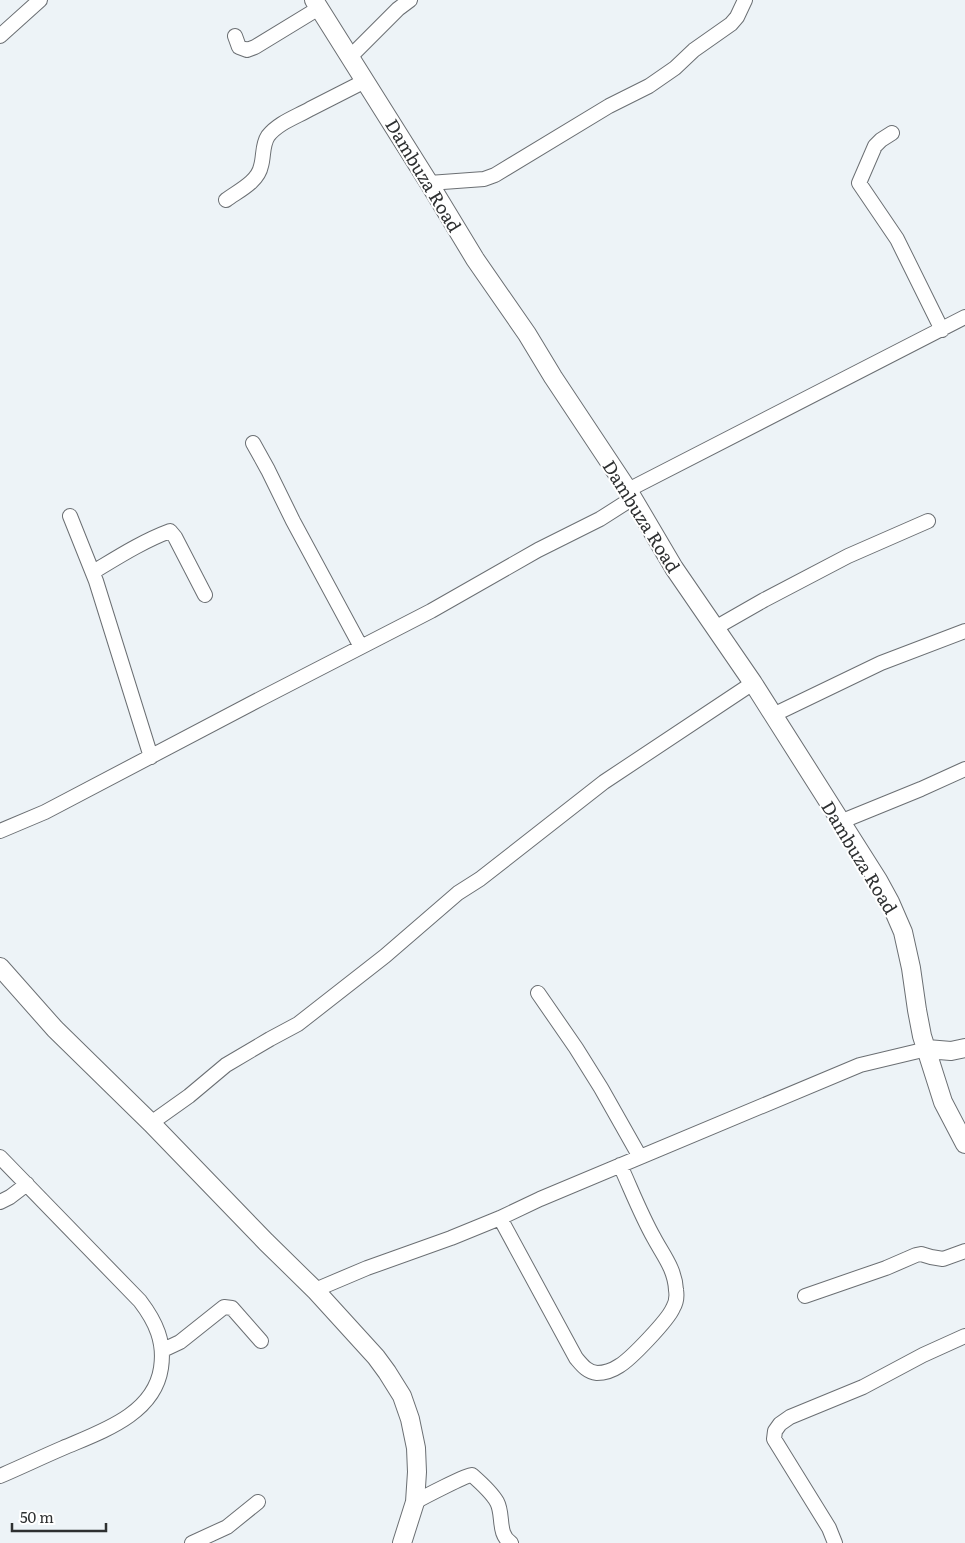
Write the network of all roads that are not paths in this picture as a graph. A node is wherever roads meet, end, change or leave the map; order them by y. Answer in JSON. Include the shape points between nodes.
{"nodes":[{"id":1,"x":40,"y":0,"type":"edge"},
{"id":2,"x":410,"y":0,"type":"edge"},
{"id":3,"x":745,"y":0,"type":"edge"},
{"id":4,"x":317,"y":4,"type":"edge"},
{"id":5,"x":2,"y":32,"type":"edge"},
{"id":6,"x":235,"y":36,"type":"dead end"},
{"id":7,"x":350,"y":57,"type":"junction"},
{"id":8,"x":365,"y":81,"type":"junction"},
{"id":9,"x":892,"y":133,"type":"dead end"},
{"id":10,"x":429,"y":182,"type":"junction"},
{"id":11,"x":226,"y":200,"type":"dead end"},
{"id":12,"x":965,"y":317,"type":"edge"},
{"id":13,"x":942,"y":330,"type":"junction"},
{"id":14,"x":252,"y":443,"type":"dead end"},
{"id":15,"x":630,"y":494,"type":"junction"},
{"id":16,"x":70,"y":516,"type":"dead end"},
{"id":17,"x":928,"y":521,"type":"dead end"},
{"id":18,"x":93,"y":572,"type":"junction"},
{"id":19,"x":205,"y":595,"type":"dead end"},
{"id":20,"x":715,"y":628,"type":"junction"},
{"id":21,"x":965,"y":631,"type":"edge"},
{"id":22,"x":361,"y":647,"type":"junction"},
{"id":23,"x":753,"y":683,"type":"junction"},
{"id":24,"x":773,"y":715,"type":"junction"},
{"id":25,"x":151,"y":757,"type":"junction"},
{"id":26,"x":965,"y":769,"type":"edge"},
{"id":27,"x":840,"y":822,"type":"junction"},
{"id":28,"x":0,"y":831,"type":"edge"},
{"id":29,"x":0,"y":967,"type":"edge"},
{"id":30,"x":538,"y":993,"type":"dead end"},
{"id":31,"x":965,"y":1048,"type":"edge"},
{"id":32,"x":927,"y":1049,"type":"junction"},
{"id":33,"x":151,"y":1123,"type":"junction"},
{"id":34,"x":965,"y":1144,"type":"edge"},
{"id":35,"x":0,"y":1157,"type":"edge"},
{"id":36,"x":640,"y":1157,"type":"junction"},
{"id":37,"x":620,"y":1166,"type":"junction"},
{"id":38,"x":27,"y":1184,"type":"junction"},
{"id":39,"x":0,"y":1202,"type":"edge"},
{"id":40,"x":500,"y":1218,"type":"junction"},
{"id":41,"x":965,"y":1251,"type":"edge"},
{"id":42,"x":315,"y":1290,"type":"junction"},
{"id":43,"x":805,"y":1296,"type":"dead end"},
{"id":44,"x":965,"y":1336,"type":"edge"},
{"id":45,"x":260,"y":1341,"type":"dead end"},
{"id":46,"x":163,"y":1350,"type":"junction"},
{"id":47,"x":0,"y":1476,"type":"edge"},
{"id":48,"x":258,"y":1502,"type":"dead end"},
{"id":49,"x":415,"y":1502,"type":"junction"},
{"id":50,"x":192,"y":1543,"type":"edge"},
{"id":51,"x":402,"y":1543,"type":"edge"},
{"id":52,"x":511,"y":1543,"type":"edge"},
{"id":53,"x":835,"y":1543,"type":"edge"}],
"edges":[{"from":1,"to":5,"type":"street"},
{"from":2,"to":7,"type":"street"},
{"from":3,"to":10,"type":"street","via":[[731,24],[675,68],[495,175],[484,179]]},
{"from":4,"to":6,"type":"street","via":[[255,47],[247,50],[239,47]]},
{"from":4,"to":7,"type":"street","name":"Dambuza Road"},
{"from":7,"to":8,"type":"street","name":"Dambuza Road"},
{"from":8,"to":10,"type":"street","name":"Dambuza Road"},
{"from":8,"to":11,"type":"street","via":[[274,130],[262,151],[259,172]]},
{"from":9,"to":13,"type":"street","via":[[875,146],[859,183],[897,239]]},
{"from":10,"to":15,"type":"street","name":"Dambuza Road","via":[[475,259]]},
{"from":12,"to":13,"type":"street"},
{"from":13,"to":15,"type":"street"},
{"from":14,"to":22,"type":"street"},
{"from":15,"to":20,"type":"street","name":"Dambuza Road"},
{"from":15,"to":22,"type":"street","via":[[600,519]]},
{"from":16,"to":18,"type":"street"},
{"from":17,"to":20,"type":"street","via":[[848,556]]},
{"from":18,"to":19,"type":"street","via":[[170,531]]},
{"from":18,"to":25,"type":"street"},
{"from":20,"to":23,"type":"street","name":"Dambuza Road"},
{"from":21,"to":24,"type":"street","via":[[882,663]]},
{"from":22,"to":25,"type":"street"},
{"from":23,"to":24,"type":"street","name":"Dambuza Road"},
{"from":23,"to":33,"type":"street","via":[[604,782],[458,893],[385,956],[298,1024],[226,1065]]},
{"from":24,"to":27,"type":"street","name":"Dambuza Road"},
{"from":25,"to":28,"type":"street","via":[[45,812]]},
{"from":26,"to":27,"type":"street"},
{"from":27,"to":32,"type":"street","name":"Dambuza Road","via":[[878,880],[903,932]]},
{"from":29,"to":33,"type":"street","via":[[55,1029]]},
{"from":30,"to":36,"type":"street","via":[[601,1088]]},
{"from":31,"to":32,"type":"street","via":[[950,1051]]},
{"from":32,"to":34,"type":"street","name":"Dambuza Road","via":[[944,1102]]},
{"from":32,"to":36,"type":"street","via":[[860,1065]]},
{"from":33,"to":42,"type":"street"},
{"from":35,"to":38,"type":"street"},
{"from":36,"to":37,"type":"street"},
{"from":37,"to":40,"type":"street"},
{"from":37,"to":40,"type":"street","via":[[668,1260],[676,1296],[669,1316],[650,1337],[631,1357],[608,1371],[590,1371],[576,1358]]},
{"from":38,"to":39,"type":"street"},
{"from":38,"to":46,"type":"street","via":[[140,1301],[152,1317]]},
{"from":40,"to":42,"type":"street"},
{"from":41,"to":43,"type":"street","via":[[943,1259],[916,1255]]},
{"from":42,"to":49,"type":"street","via":[[376,1357],[402,1396],[416,1448]]},
{"from":44,"to":53,"type":"street","via":[[863,1387],[800,1412],[780,1424],[775,1431],[774,1438]]},
{"from":45,"to":46,"type":"street","via":[[232,1308],[224,1307],[180,1342]]},
{"from":46,"to":47,"type":"street","via":[[160,1375],[154,1389],[136,1410],[101,1432]]},
{"from":48,"to":50,"type":"street","via":[[227,1527]]},
{"from":49,"to":51,"type":"street"},
{"from":49,"to":52,"type":"street","via":[[472,1475],[495,1500],[500,1510],[503,1535]]}]}
